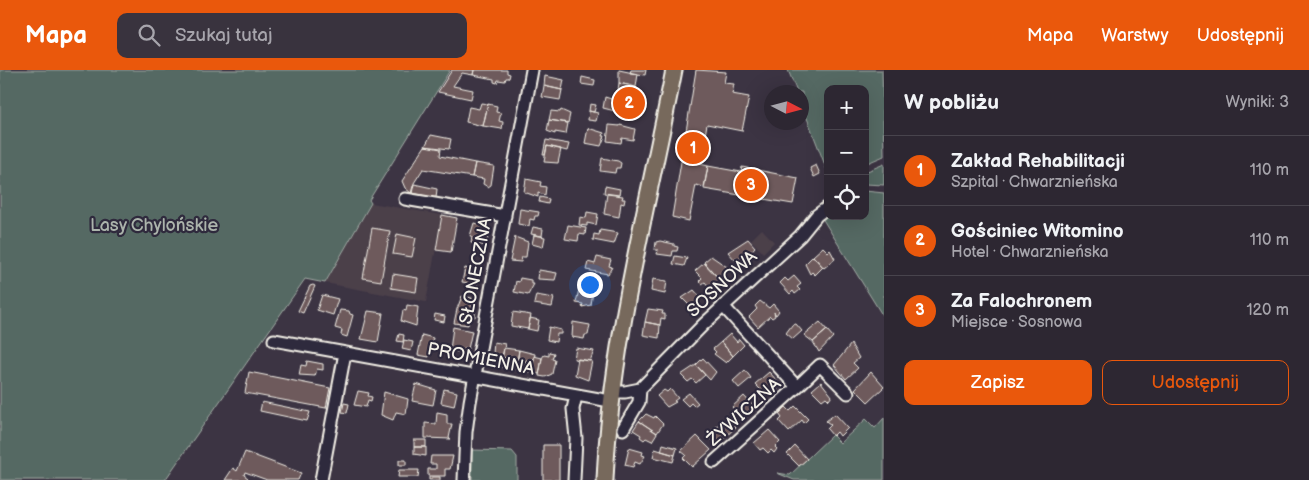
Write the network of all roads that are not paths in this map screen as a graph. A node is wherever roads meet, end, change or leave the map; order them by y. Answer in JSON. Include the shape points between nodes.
{"nodes":[{"id":1,"x":532,"y":70,"type":"edge"},
{"id":2,"x":674,"y":70,"type":"edge"},
{"id":3,"x":405,"y":200,"type":"dead end"},
{"id":4,"x":824,"y":210,"type":"edge"},
{"id":5,"x":505,"y":216,"type":"junction"},
{"id":6,"x":723,"y":306,"type":"junction"},
{"id":7,"x":274,"y":340,"type":"dead end"},
{"id":8,"x":345,"y":353,"type":"junction"},
{"id":9,"x":475,"y":375,"type":"junction"},
{"id":10,"x":797,"y":387,"type":"junction"},
{"id":11,"x":640,"y":389,"type":"junction"},
{"id":12,"x":848,"y":393,"type":"dead end"},
{"id":13,"x":576,"y":396,"type":"junction"},
{"id":14,"x":611,"y":397,"type":"junction"},
{"id":15,"x":623,"y":429,"type":"dead end"},
{"id":16,"x":714,"y":462,"type":"dead end"},
{"id":17,"x":321,"y":480,"type":"edge"},
{"id":18,"x":464,"y":480,"type":"edge"},
{"id":19,"x":574,"y":480,"type":"edge"},
{"id":20,"x":605,"y":480,"type":"edge"}],
"edges":[{"from":1,"to":5,"type":"street","name":"SŁONECZNA"},
{"from":2,"to":14,"type":"main road","via":[[638,240]]},
{"from":3,"to":5,"type":"street"},
{"from":4,"to":6,"type":"street","name":"SOSNOWA"},
{"from":5,"to":9,"type":"street","name":"SŁONECZNA"},
{"from":6,"to":10,"type":"street","name":"ŻYWICZNA"},
{"from":6,"to":11,"type":"street","name":"SOSNOWA"},
{"from":7,"to":8,"type":"street","name":"PROMIENNA"},
{"from":8,"to":9,"type":"street","name":"PROMIENNA"},
{"from":8,"to":17,"type":"street"},
{"from":9,"to":13,"type":"street","name":"PROMIENNA"},
{"from":9,"to":18,"type":"street","name":"SŁONECZNA","via":[[466,432]]},
{"from":10,"to":12,"type":"street","name":"ŻYWICZNA","via":[[820,365]]},
{"from":10,"to":16,"type":"street","name":"ŻYWICZNA"},
{"from":11,"to":14,"type":"street"},
{"from":11,"to":15,"type":"street","name":"SOSNOWA","via":[[639,402]]},
{"from":13,"to":14,"type":"street","name":"PROMIENNA"},
{"from":13,"to":19,"type":"street","via":[[573,409],[576,438]]},
{"from":14,"to":20,"type":"main road"}]}
